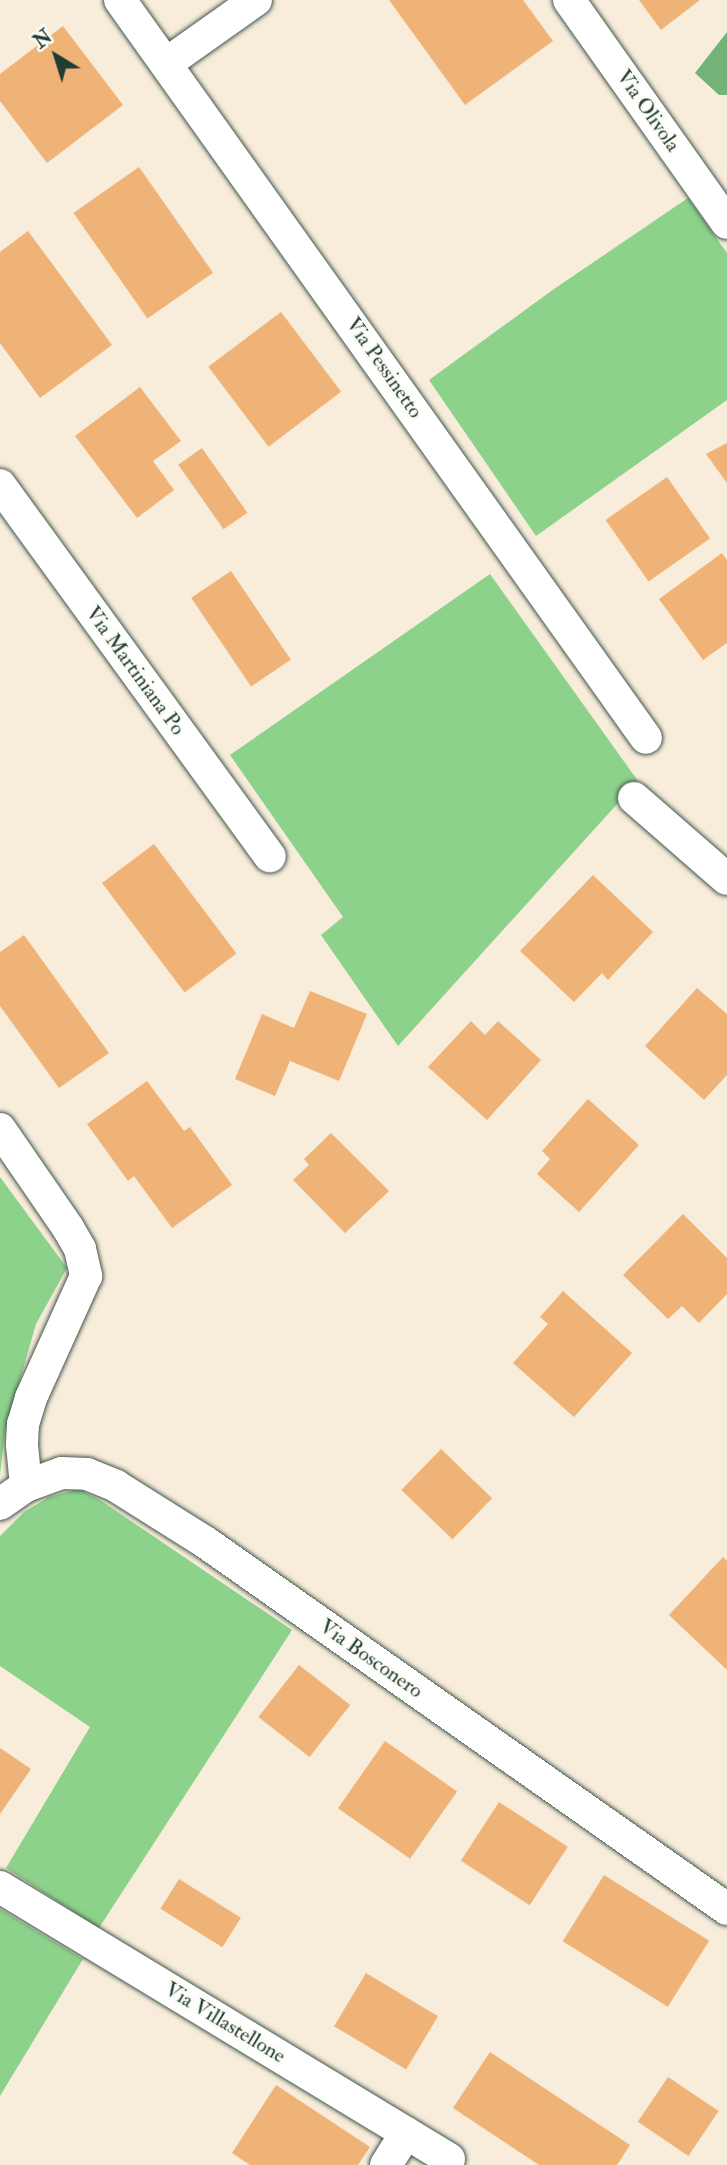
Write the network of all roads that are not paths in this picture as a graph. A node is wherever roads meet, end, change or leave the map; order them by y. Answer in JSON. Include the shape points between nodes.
{"nodes":[{"id":1,"x":120,"y":0,"type":"edge"},
{"id":2,"x":256,"y":0,"type":"edge"},
{"id":3,"x":569,"y":0,"type":"edge"},
{"id":4,"x":167,"y":63,"type":"junction"},
{"id":5,"x":727,"y":223,"type":"edge"},
{"id":6,"x":0,"y":485,"type":"edge"},
{"id":7,"x":646,"y":737,"type":"dead end"},
{"id":8,"x":634,"y":797,"type":"dead end"},
{"id":9,"x":270,"y":856,"type":"dead end"},
{"id":10,"x":727,"y":879,"type":"edge"},
{"id":11,"x":0,"y":1129,"type":"edge"},
{"id":12,"x":26,"y":1486,"type":"junction"},
{"id":13,"x":0,"y":1504,"type":"edge"},
{"id":14,"x":0,"y":1887,"type":"edge"},
{"id":15,"x":727,"y":1909,"type":"edge"},
{"id":16,"x":406,"y":2133,"type":"junction"},
{"id":17,"x":449,"y":2158,"type":"dead end"},
{"id":18,"x":386,"y":2165,"type":"edge"}],
"edges":[{"from":1,"to":4,"type":"street","name":"Via Pessinetto"},
{"from":2,"to":4,"type":"street"},
{"from":3,"to":5,"type":"street","name":"Via Olivola"},
{"from":4,"to":7,"type":"street","name":"Via Pessinetto"},
{"from":6,"to":9,"type":"street","name":"Via Martiniana Po"},
{"from":8,"to":10,"type":"street"},
{"from":11,"to":12,"type":"street","via":[[68,1228],[80,1249],[86,1276],[23,1424]]},
{"from":12,"to":13,"type":"street","name":"Via Bosconero"},
{"from":12,"to":15,"type":"street","name":"Via Bosconero","via":[[75,1473],[116,1486],[205,1542]]},
{"from":14,"to":16,"type":"street","name":"Via Villastellone"},
{"from":16,"to":17,"type":"street","name":"Via Villastellone"},
{"from":16,"to":18,"type":"street"}]}
